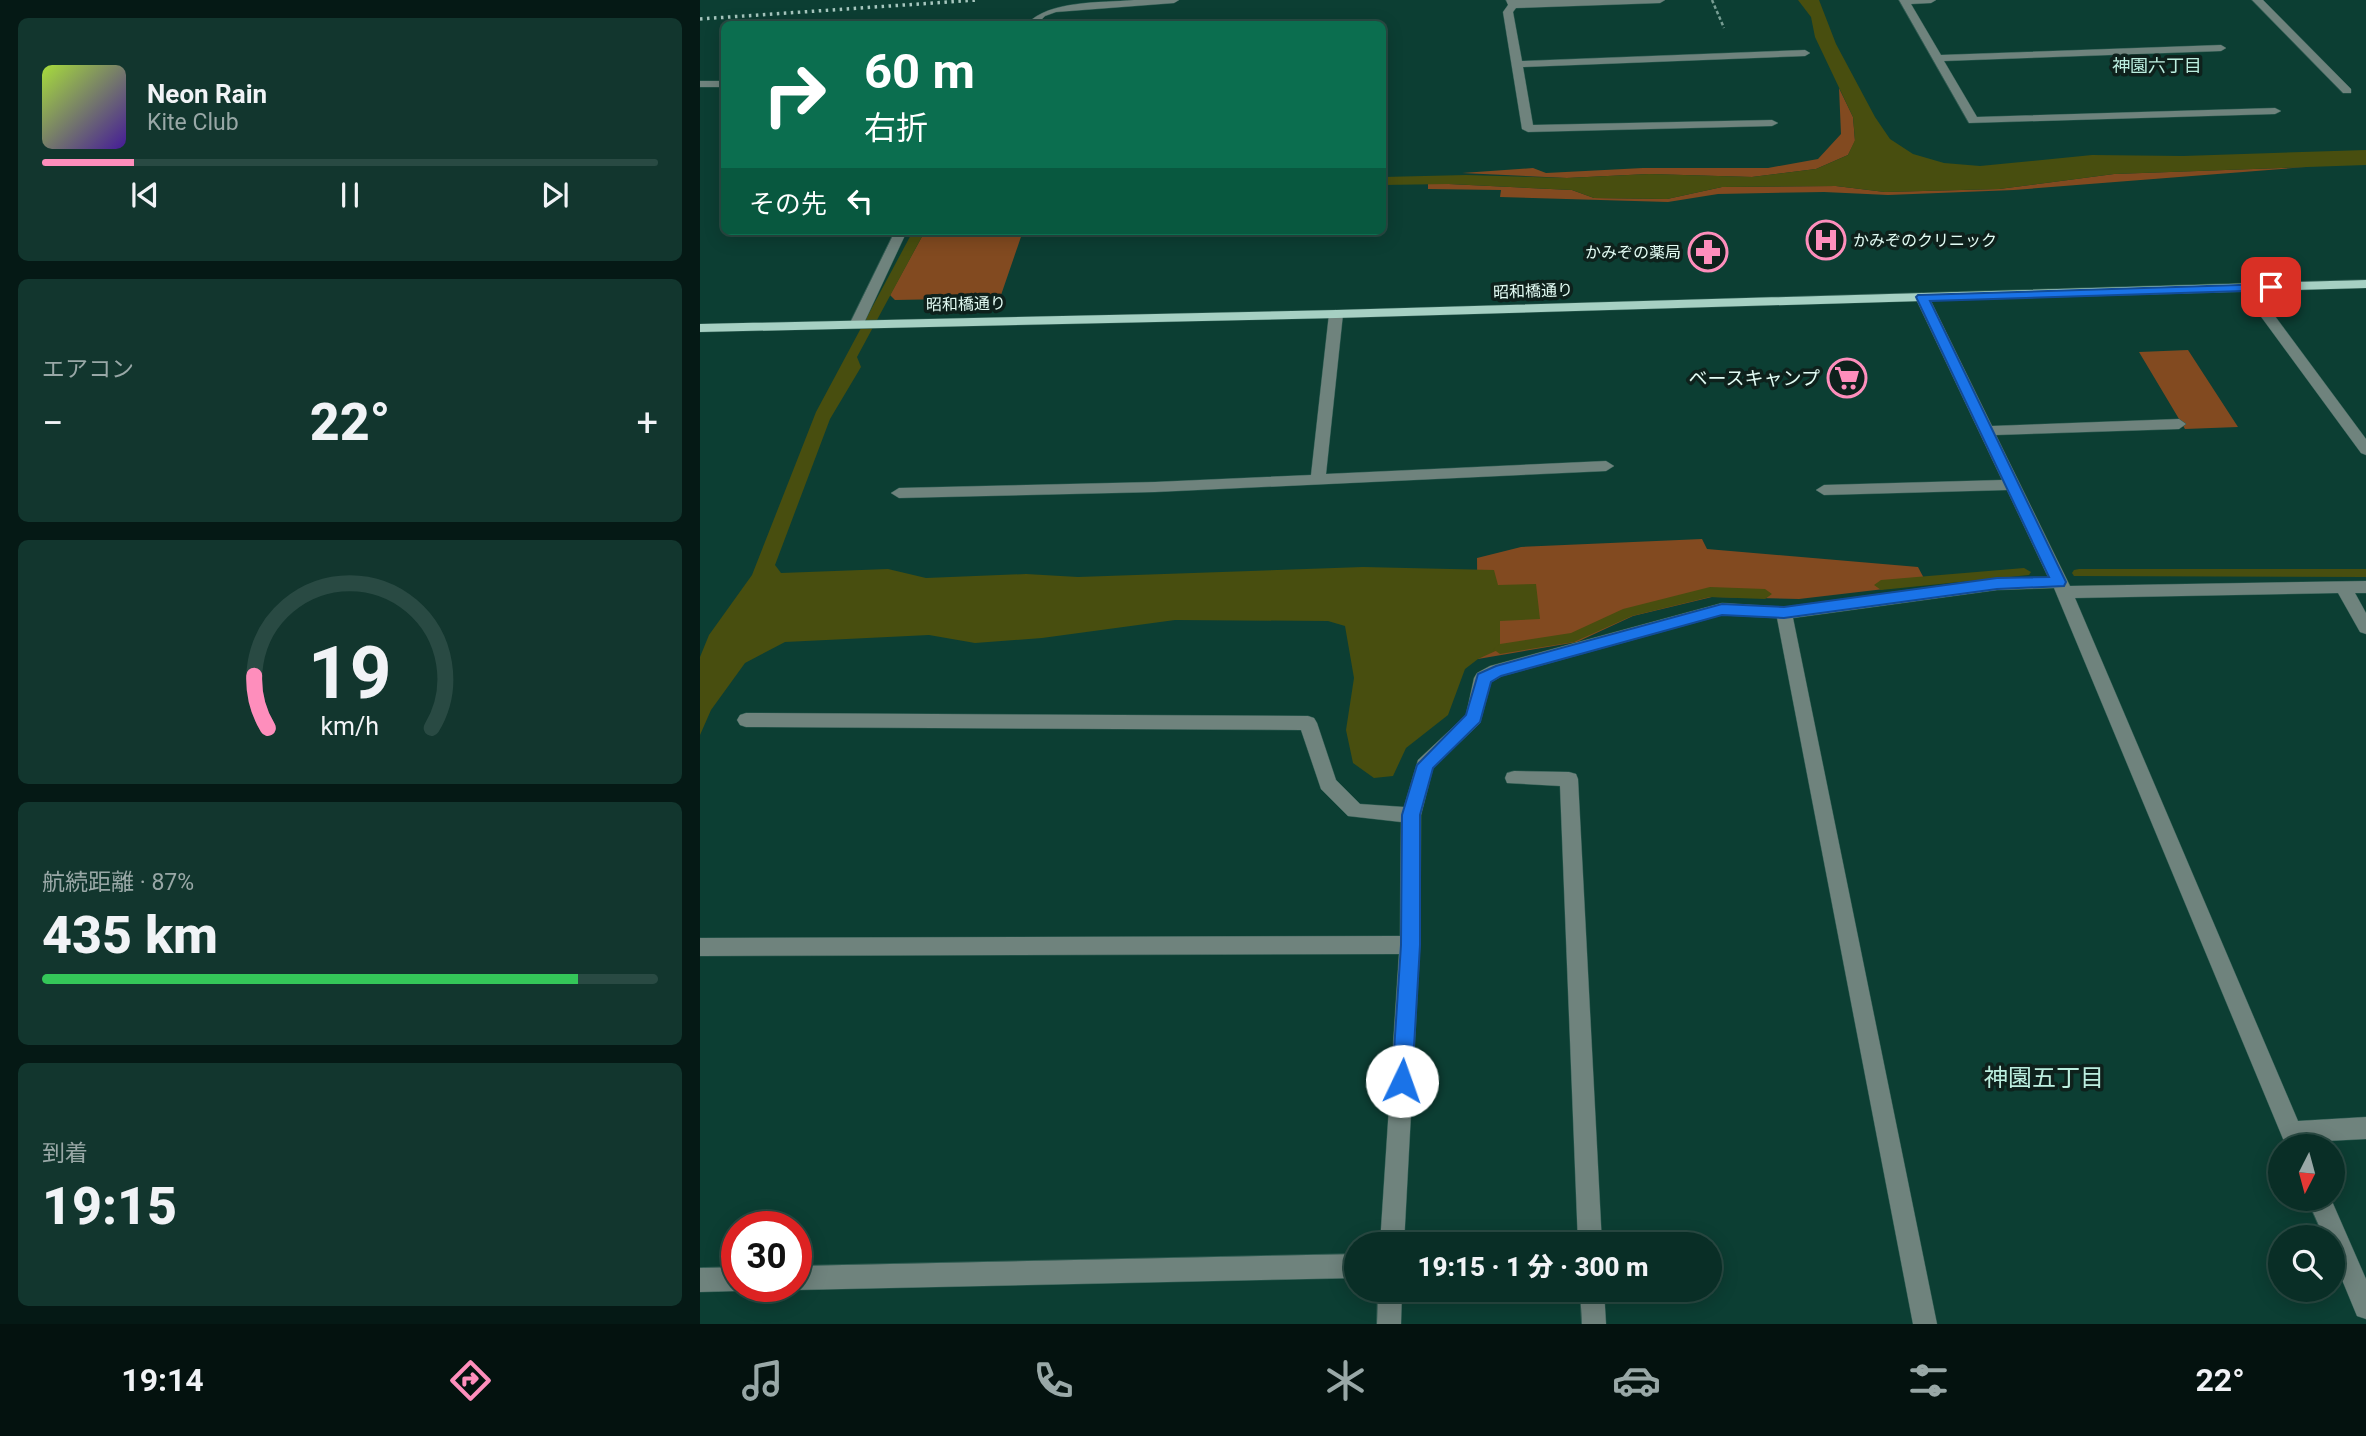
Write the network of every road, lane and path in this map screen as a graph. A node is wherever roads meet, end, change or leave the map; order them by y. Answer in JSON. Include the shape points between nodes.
{"nodes":[{"id":1,"x":1174,"y":0,"type":"edge"},
{"id":2,"x":1660,"y":0,"type":"edge"},
{"id":3,"x":1904,"y":0,"type":"edge"},
{"id":4,"x":1931,"y":0,"type":"edge"},
{"id":5,"x":2257,"y":0,"type":"edge"},
{"id":6,"x":1512,"y":3,"type":"edge"},
{"id":7,"x":1035,"y":21,"type":"edge"},
{"id":8,"x":2221,"y":48,"type":"dead end"},
{"id":9,"x":1805,"y":53,"type":"dead end"},
{"id":10,"x":1937,"y":58,"type":"junction"},
{"id":11,"x":1517,"y":64,"type":"junction"},
{"id":12,"x":721,"y":84,"type":"edge"},
{"id":13,"x":700,"y":85,"type":"edge"},
{"id":14,"x":2347,"y":92,"type":"dead end"},
{"id":15,"x":2275,"y":111,"type":"dead end"},
{"id":16,"x":1772,"y":123,"type":"dead end"},
{"id":17,"x":899,"y":235,"type":"edge"},
{"id":18,"x":2366,"y":284,"type":"edge"},
{"id":19,"x":2247,"y":288,"type":"junction"},
{"id":20,"x":1922,"y":297,"type":"junction"},
{"id":21,"x":1336,"y":314,"type":"junction"},
{"id":22,"x":857,"y":323,"type":"junction"},
{"id":23,"x":700,"y":328,"type":"edge"},
{"id":24,"x":2179,"y":424,"type":"dead end"},
{"id":25,"x":1986,"y":431,"type":"junction"},
{"id":26,"x":2366,"y":450,"type":"edge"},
{"id":27,"x":1606,"y":466,"type":"dead end"},
{"id":28,"x":1318,"y":480,"type":"junction"},
{"id":29,"x":2012,"y":485,"type":"junction"},
{"id":30,"x":1824,"y":490,"type":"dead end"},
{"id":31,"x":899,"y":493,"type":"dead end"},
{"id":32,"x":2061,"y":587,"type":"junction"},
{"id":33,"x":2343,"y":587,"type":"junction"},
{"id":34,"x":2366,"y":587,"type":"edge"},
{"id":35,"x":1784,"y":613,"type":"junction"},
{"id":36,"x":2366,"y":628,"type":"edge"},
{"id":37,"x":746,"y":720,"type":"dead end"},
{"id":38,"x":1514,"y":778,"type":"dead end"},
{"id":39,"x":1411,"y":815,"type":"junction"},
{"id":40,"x":1410,"y":945,"type":"junction"},
{"id":41,"x":700,"y":947,"type":"edge"},
{"id":42,"x":2366,"y":1128,"type":"edge"},
{"id":43,"x":2291,"y":1134,"type":"edge"},
{"id":44,"x":2326,"y":1134,"type":"edge"},
{"id":45,"x":2324,"y":1211,"type":"edge"},
{"id":46,"x":1393,"y":1232,"type":"edge"},
{"id":47,"x":1589,"y":1232,"type":"edge"},
{"id":48,"x":1344,"y":1266,"type":"edge"},
{"id":49,"x":812,"y":1278,"type":"edge"},
{"id":50,"x":721,"y":1279,"type":"edge"},
{"id":51,"x":700,"y":1280,"type":"edge"},
{"id":52,"x":1390,"y":1302,"type":"edge"},
{"id":53,"x":1593,"y":1302,"type":"edge"},
{"id":54,"x":2366,"y":1307,"type":"edge"},
{"id":55,"x":1389,"y":1324,"type":"edge"},
{"id":56,"x":1594,"y":1324,"type":"edge"},
{"id":57,"x":1925,"y":1324,"type":"edge"}],
"edges":[{"from":1,"to":7,"type":"street","via":[[1055,5]]},
{"from":2,"to":6,"type":"street"},
{"from":3,"to":4,"type":"street"},
{"from":3,"to":10,"type":"street"},
{"from":5,"to":14,"type":"street"},
{"from":6,"to":11,"type":"street","via":[[1508,12]]},
{"from":8,"to":10,"type":"street"},
{"from":9,"to":11,"type":"street"},
{"from":10,"to":15,"type":"street","via":[[1973,121]]},
{"from":11,"to":16,"type":"street","via":[[1528,129]]},
{"from":12,"to":13,"type":"street"},
{"from":17,"to":22,"type":"street"},
{"from":18,"to":19,"type":"main road","name":"昭和橋通り"},
{"from":19,"to":20,"type":"main road","name":"昭和橋通り"},
{"from":19,"to":26,"type":"street"},
{"from":20,"to":21,"type":"main road","name":"昭和橋通り"},
{"from":20,"to":25,"type":"street"},
{"from":21,"to":22,"type":"main road","name":"昭和橋通り"},
{"from":21,"to":28,"type":"street"},
{"from":22,"to":23,"type":"main road","name":"昭和橋通り"},
{"from":24,"to":25,"type":"street"},
{"from":25,"to":29,"type":"street"},
{"from":27,"to":28,"type":"street"},
{"from":28,"to":31,"type":"street"},
{"from":29,"to":30,"type":"street"},
{"from":29,"to":32,"type":"street"},
{"from":32,"to":33,"type":"street"},
{"from":32,"to":35,"type":"street","via":[[1997,583]]},
{"from":32,"to":43,"type":"street"},
{"from":33,"to":34,"type":"street"},
{"from":33,"to":36,"type":"street"},
{"from":35,"to":39,"type":"street","via":[[1722,609],[1483,678],[1474,718],[1425,765]]},
{"from":35,"to":57,"type":"street"},
{"from":37,"to":39,"type":"street","via":[[1308,723],[1328,784],[1355,811]]},
{"from":38,"to":47,"type":"street","via":[[1569,779]]},
{"from":39,"to":40,"type":"street"},
{"from":40,"to":41,"type":"street"},
{"from":40,"to":46,"type":"street"},
{"from":42,"to":44,"type":"street"},
{"from":45,"to":54,"type":"street"},
{"from":48,"to":49,"type":"street"},
{"from":50,"to":51,"type":"street"},
{"from":52,"to":55,"type":"street"},
{"from":53,"to":56,"type":"street"}]}
